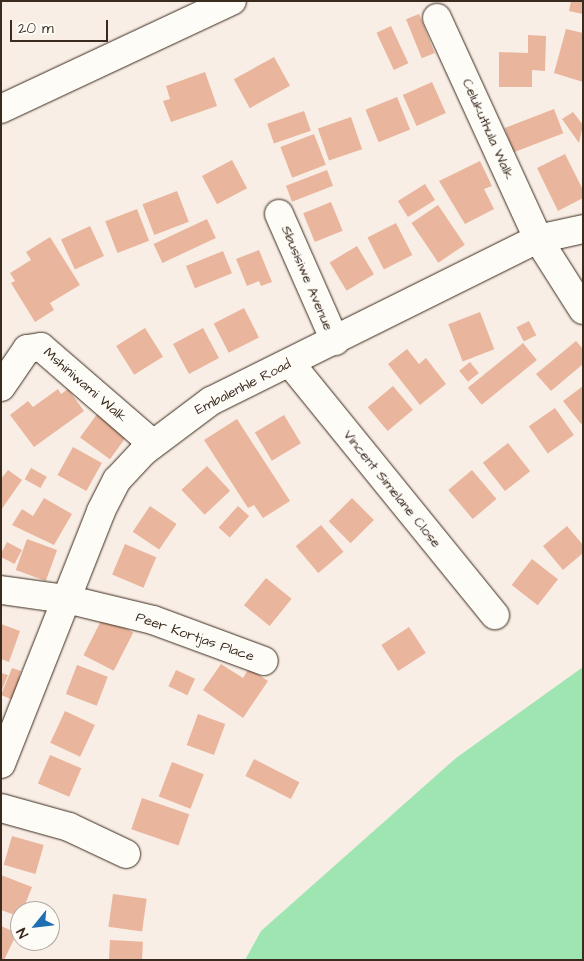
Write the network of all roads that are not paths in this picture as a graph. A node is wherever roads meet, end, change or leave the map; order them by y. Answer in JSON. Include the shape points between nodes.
{"nodes":[{"id":1,"x":232,"y":1,"type":"edge"},
{"id":2,"x":437,"y":18,"type":"dead end"},
{"id":3,"x":1,"y":109,"type":"edge"},
{"id":4,"x":280,"y":214,"type":"dead end"},
{"id":5,"x":583,"y":229,"type":"edge"},
{"id":6,"x":538,"y":239,"type":"junction"},
{"id":7,"x":583,"y":310,"type":"edge"},
{"id":8,"x":335,"y":341,"type":"junction"},
{"id":9,"x":290,"y":363,"type":"junction"},
{"id":10,"x":1,"y":387,"type":"edge"},
{"id":11,"x":153,"y":444,"type":"junction"},
{"id":12,"x":1,"y":590,"type":"edge"},
{"id":13,"x":66,"y":599,"type":"junction"},
{"id":14,"x":495,"y":615,"type":"dead end"},
{"id":15,"x":264,"y":660,"type":"dead end"},
{"id":16,"x":1,"y":764,"type":"edge"},
{"id":17,"x":1,"y":808,"type":"edge"},
{"id":18,"x":126,"y":854,"type":"dead end"}],
"edges":[{"from":1,"to":3,"type":"street"},
{"from":2,"to":6,"type":"street","name":"Celukuthula Walk"},
{"from":4,"to":8,"type":"street","name":"Sbusisiwe Avenue"},
{"from":5,"to":6,"type":"street","name":"Embalenhle Road"},
{"from":6,"to":7,"type":"street","name":"Celukuthula Walk"},
{"from":6,"to":8,"type":"street","name":"Embalenhle Road"},
{"from":8,"to":9,"type":"street","name":"Embalenhle Road"},
{"from":9,"to":11,"type":"street","name":"Embalenhle Road","via":[[211,401]]},
{"from":9,"to":14,"type":"street","name":"Vincent Simelane Close"},
{"from":10,"to":11,"type":"street","name":"Mshiniwami Walk","via":[[27,349],[41,347]]},
{"from":11,"to":13,"type":"street","name":"Embalenhle Road","via":[[118,480],[79,562]]},
{"from":12,"to":13,"type":"street","name":"Peer Kortjas Place"},
{"from":13,"to":15,"type":"street","name":"Peer Kortjas Place","via":[[153,620]]},
{"from":13,"to":16,"type":"street","name":"Embalenhle Road"},
{"from":17,"to":18,"type":"street","via":[[68,827]]}]}
